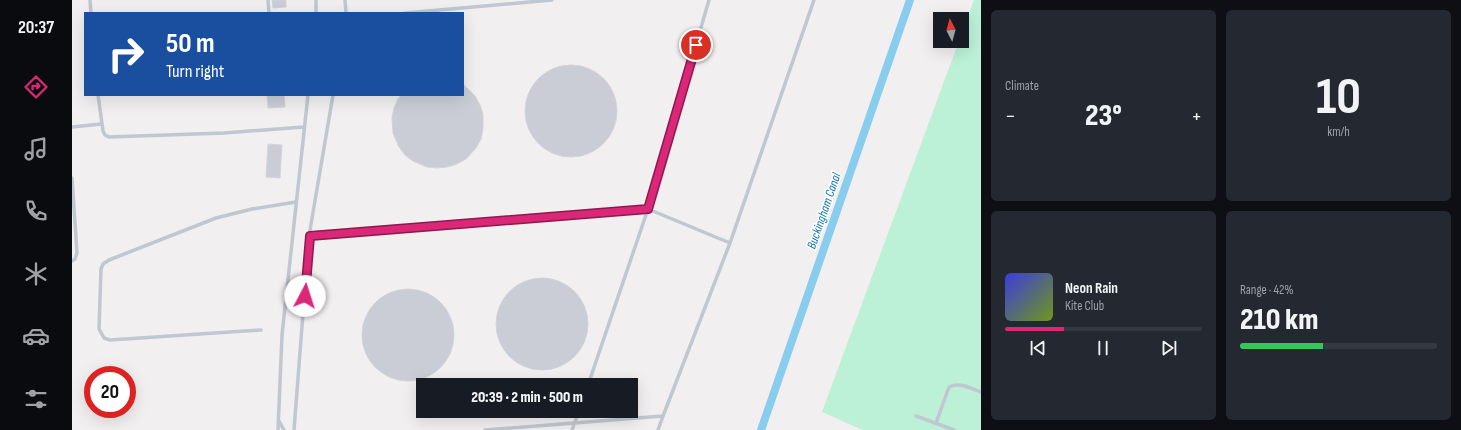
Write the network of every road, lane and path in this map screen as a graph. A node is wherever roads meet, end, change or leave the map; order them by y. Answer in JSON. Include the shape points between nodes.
{"nodes":[{"id":1,"x":90,"y":0,"type":"edge"},
{"id":2,"x":268,"y":0,"type":"edge"},
{"id":3,"x":316,"y":0,"type":"edge"},
{"id":4,"x":345,"y":0,"type":"edge"},
{"id":5,"x":552,"y":0,"type":"edge"},
{"id":6,"x":709,"y":0,"type":"edge"},
{"id":7,"x":814,"y":0,"type":"edge"},
{"id":8,"x":91,"y":12,"type":"edge"},
{"id":9,"x":269,"y":12,"type":"edge"},
{"id":10,"x":316,"y":12,"type":"edge"},
{"id":11,"x":346,"y":12,"type":"edge"},
{"id":12,"x":417,"y":12,"type":"edge"},
{"id":13,"x":98,"y":96,"type":"edge"},
{"id":14,"x":308,"y":96,"type":"edge"},
{"id":15,"x":333,"y":96,"type":"edge"},
{"id":16,"x":101,"y":124,"type":"junction"},
{"id":17,"x":72,"y":127,"type":"edge"},
{"id":18,"x":304,"y":127,"type":"junction"},
{"id":19,"x":72,"y":178,"type":"edge"},
{"id":20,"x":296,"y":202,"type":"junction"},
{"id":21,"x":648,"y":209,"type":"junction"},
{"id":22,"x":310,"y":236,"type":"junction"},
{"id":23,"x":730,"y":243,"type":"junction"},
{"id":24,"x":72,"y":261,"type":"edge"},
{"id":25,"x":261,"y":330,"type":"dead end"},
{"id":26,"x":590,"y":378,"type":"edge"},
{"id":27,"x":981,"y":392,"type":"edge"},
{"id":28,"x":663,"y":416,"type":"junction"},
{"id":29,"x":916,"y":416,"type":"dead end"},
{"id":30,"x":576,"y":418,"type":"edge"},
{"id":31,"x":278,"y":420,"type":"junction"},
{"id":32,"x":575,"y":422,"type":"junction"},
{"id":33,"x":936,"y":423,"type":"junction"},
{"id":34,"x":278,"y":430,"type":"edge"},
{"id":35,"x":284,"y":430,"type":"edge"},
{"id":36,"x":294,"y":430,"type":"edge"},
{"id":37,"x":485,"y":430,"type":"edge"},
{"id":38,"x":572,"y":430,"type":"edge"},
{"id":39,"x":658,"y":430,"type":"edge"},
{"id":40,"x":954,"y":430,"type":"edge"}],
"edges":[{"from":1,"to":8,"type":"lane"},
{"from":2,"to":9,"type":"lane"},
{"from":3,"to":10,"type":"lane"},
{"from":4,"to":11,"type":"lane"},
{"from":5,"to":12,"type":"lane"},
{"from":6,"to":21,"type":"lane"},
{"from":7,"to":23,"type":"lane"},
{"from":13,"to":16,"type":"lane"},
{"from":14,"to":18,"type":"lane"},
{"from":15,"to":22,"type":"lane"},
{"from":16,"to":17,"type":"lane"},
{"from":16,"to":18,"type":"lane","via":[[105,135],[109,137]]},
{"from":18,"to":20,"type":"lane"},
{"from":19,"to":24,"type":"lane","via":[[77,253]]},
{"from":20,"to":25,"type":"lane","via":[[216,218],[109,260],[101,269],[99,329],[104,338],[110,340]]},
{"from":20,"to":31,"type":"lane","via":[[282,335]]},
{"from":21,"to":22,"type":"lane"},
{"from":21,"to":23,"type":"lane"},
{"from":21,"to":26,"type":"lane"},
{"from":22,"to":36,"type":"lane"},
{"from":23,"to":28,"type":"lane"},
{"from":27,"to":33,"type":"lane","via":[[960,384],[949,387]]},
{"from":28,"to":32,"type":"lane"},
{"from":28,"to":39,"type":"lane"},
{"from":29,"to":33,"type":"lane"},
{"from":30,"to":32,"type":"lane"},
{"from":31,"to":34,"type":"lane"},
{"from":31,"to":35,"type":"lane"},
{"from":32,"to":37,"type":"lane"},
{"from":32,"to":38,"type":"lane"},
{"from":33,"to":40,"type":"lane"}]}
